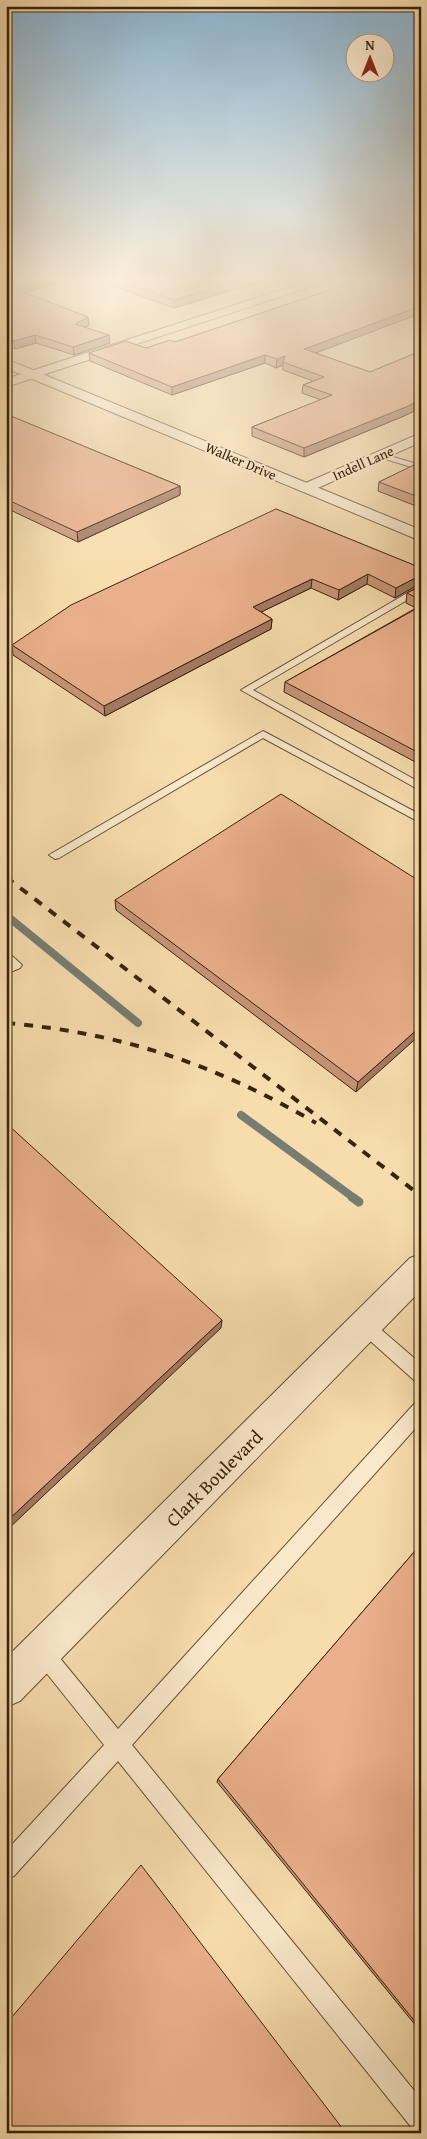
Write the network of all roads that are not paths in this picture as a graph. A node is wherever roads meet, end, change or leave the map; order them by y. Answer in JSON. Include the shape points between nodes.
{"nodes":[{"id":1,"x":52,"y":382,"type":"edge"},
{"id":2,"x":421,"y":438,"type":"edge"},
{"id":3,"x":382,"y":455,"type":"junction"},
{"id":4,"x":421,"y":468,"type":"edge"},
{"id":5,"x":306,"y":488,"type":"junction"},
{"id":6,"x":421,"y":536,"type":"edge"},
{"id":7,"x":421,"y":588,"type":"edge"},
{"id":8,"x":421,"y":788,"type":"edge"},
{"id":9,"x":421,"y":820,"type":"edge"},
{"id":10,"x":54,"y":855,"type":"dead end"},
{"id":11,"x":6,"y":957,"type":"edge"},
{"id":12,"x":6,"y":970,"type":"edge"},
{"id":13,"x":421,"y":1268,"type":"edge"},
{"id":14,"x":364,"y":1325,"type":"junction"},
{"id":15,"x":421,"y":1375,"type":"edge"},
{"id":16,"x":421,"y":1408,"type":"edge"},
{"id":17,"x":42,"y":1651,"type":"junction"},
{"id":18,"x":6,"y":1687,"type":"edge"},
{"id":19,"x":118,"y":1745,"type":"junction"},
{"id":20,"x":6,"y":1868,"type":"edge"},
{"id":21,"x":421,"y":2119,"type":"edge"}],
"edges":[{"from":1,"to":5,"type":"street","name":"Walker Drive"},
{"from":2,"to":3,"type":"street","name":"Indell Lane"},
{"from":3,"to":4,"type":"lane"},
{"from":3,"to":5,"type":"street","name":"Indell Lane"},
{"from":5,"to":6,"type":"street","name":"Walker Drive"},
{"from":7,"to":8,"type":"lane","via":[[246,690]]},
{"from":9,"to":10,"type":"lane","via":[[263,734]]},
{"from":11,"to":12,"type":"lane","via":[[16,965]]},
{"from":13,"to":14,"type":"street","name":"Clark Boulevard"},
{"from":14,"to":15,"type":"lane"},
{"from":14,"to":17,"type":"street","name":"Clark Boulevard"},
{"from":16,"to":19,"type":"lane"},
{"from":17,"to":18,"type":"street","name":"Clark Boulevard"},
{"from":17,"to":19,"type":"lane"},
{"from":19,"to":20,"type":"lane"},
{"from":19,"to":21,"type":"lane"}]}
